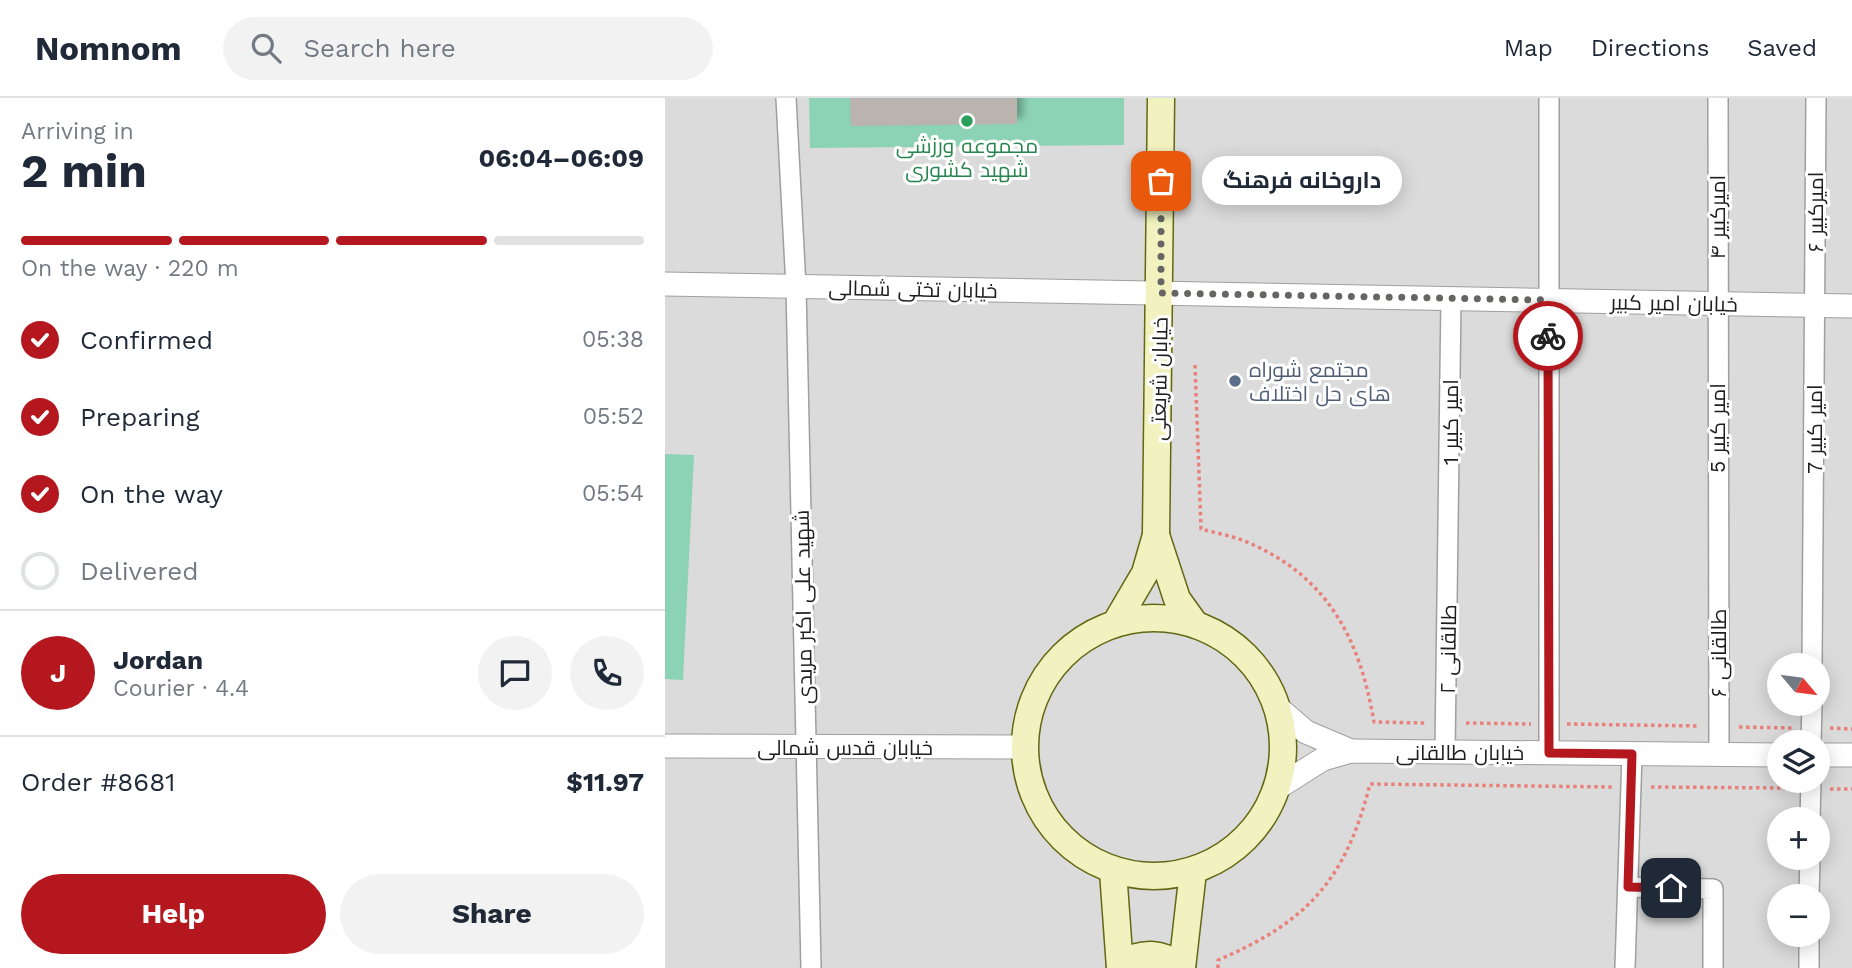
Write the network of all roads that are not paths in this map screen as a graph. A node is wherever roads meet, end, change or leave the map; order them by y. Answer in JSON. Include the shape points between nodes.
{"nodes":[{"id":1,"x":786,"y":98,"type":"edge"},
{"id":2,"x":1161,"y":98,"type":"edge"},
{"id":3,"x":1549,"y":98,"type":"edge"},
{"id":4,"x":1718,"y":98,"type":"edge"},
{"id":5,"x":1816,"y":98,"type":"edge"},
{"id":6,"x":665,"y":284,"type":"edge"},
{"id":7,"x":796,"y":287,"type":"junction"},
{"id":8,"x":1161,"y":293,"type":"junction"},
{"id":9,"x":1451,"y":298,"type":"junction"},
{"id":10,"x":1548,"y":300,"type":"junction"},
{"id":11,"x":1717,"y":304,"type":"junction"},
{"id":12,"x":1815,"y":305,"type":"junction"},
{"id":13,"x":1852,"y":306,"type":"edge"},
{"id":14,"x":1156,"y":535,"type":"junction"},
{"id":15,"x":1450,"y":547,"type":"joint"},
{"id":16,"x":1718,"y":551,"type":"joint"},
{"id":17,"x":1115,"y":624,"type":"junction"},
{"id":18,"x":1195,"y":624,"type":"junction"},
{"id":19,"x":1812,"y":653,"type":"edge"},
{"id":20,"x":1278,"y":708,"type":"junction"},
{"id":21,"x":665,"y":746,"type":"edge"},
{"id":22,"x":1024,"y":747,"type":"junction"},
{"id":23,"x":806,"y":748,"type":"junction"},
{"id":24,"x":1351,"y":751,"type":"junction"},
{"id":25,"x":1445,"y":752,"type":"junction"},
{"id":26,"x":1549,"y":753,"type":"junction"},
{"id":27,"x":1632,"y":754,"type":"junction"},
{"id":28,"x":1719,"y":754,"type":"junction"},
{"id":29,"x":1767,"y":755,"type":"edge"},
{"id":30,"x":1830,"y":755,"type":"edge"},
{"id":31,"x":1852,"y":755,"type":"edge"},
{"id":32,"x":1277,"y":788,"type":"junction"},
{"id":33,"x":1113,"y":871,"type":"junction"},
{"id":34,"x":1193,"y":871,"type":"junction"},
{"id":35,"x":1628,"y":887,"type":"junction"},
{"id":36,"x":1809,"y":947,"type":"edge"},
{"id":37,"x":1120,"y":966,"type":"edge"},
{"id":38,"x":1182,"y":967,"type":"edge"},
{"id":39,"x":811,"y":968,"type":"edge"},
{"id":40,"x":1625,"y":968,"type":"edge"},
{"id":41,"x":1713,"y":968,"type":"edge"},
{"id":42,"x":1809,"y":968,"type":"edge"}],
"edges":[{"from":1,"to":7,"type":"street","name":"شهید علی اکبر مریدی"},
{"from":2,"to":8,"type":"main road","name":"خیابان شریعتی"},
{"from":3,"to":10,"type":"street"},
{"from":4,"to":11,"type":"street","name":"امیرکبیر ۴"},
{"from":5,"to":12,"type":"street","name":"امیرکبیر ۶"},
{"from":6,"to":7,"type":"street","name":"خیابان تختی شمالی"},
{"from":7,"to":8,"type":"street","name":"خیابان تختی شمالی"},
{"from":7,"to":23,"type":"street","name":"شهید علی اکبر مریدی"},
{"from":8,"to":9,"type":"street","name":"خیابان امیر کبیر"},
{"from":8,"to":14,"type":"main road","name":"خیابان شریعتی"},
{"from":9,"to":10,"type":"street","name":"خیابان امیر کبیر"},
{"from":9,"to":15,"type":"street","name":"امیر کبیر 1"},
{"from":10,"to":11,"type":"street","name":"خیابان امیر کبیر"},
{"from":10,"to":26,"type":"street"},
{"from":11,"to":12,"type":"street","name":"خیابان امیر کبیر"},
{"from":11,"to":16,"type":"street","name":"امیر کبیر 5"},
{"from":12,"to":13,"type":"street","name":"خیابان امیر کبیر"},
{"from":12,"to":19,"type":"street","name":"امیر کبیر 7"},
{"from":14,"to":17,"type":"main road","via":[[1145,573]]},
{"from":14,"to":18,"type":"main road","via":[[1177,599]]},
{"from":15,"to":25,"type":"street","name":"طالقانی ۲"},
{"from":16,"to":28,"type":"street","name":"طالقانی ۶"},
{"from":17,"to":18,"type":"main road","via":[[1155,618]]},
{"from":17,"to":22,"type":"main road","via":[[1079,642],[1050,671],[1031,707]]},
{"from":18,"to":20,"type":"main road","via":[[1231,643],[1259,671]]},
{"from":20,"to":24,"type":"street","via":[[1306,732]]},
{"from":20,"to":32,"type":"main road","via":[[1284,748]]},
{"from":21,"to":23,"type":"street","name":"خیابان قدس شمالی"},
{"from":22,"to":23,"type":"street","name":"خیابان قدس شمالی"},
{"from":22,"to":33,"type":"main road","via":[[1030,787],[1048,823],[1077,852]]},
{"from":23,"to":39,"type":"street","name":"شهید علی اکبر مریدی"},
{"from":24,"to":25,"type":"street","name":"خیابان طالقانی"},
{"from":24,"to":32,"type":"street","via":[[1323,759]]},
{"from":25,"to":26,"type":"street","name":"خیابان طالقانی"},
{"from":26,"to":27,"type":"street","name":"خیابان طالقانی"},
{"from":27,"to":28,"type":"street","name":"خیابان طالقانی"},
{"from":27,"to":35,"type":"street"},
{"from":28,"to":29,"type":"street","name":"خیابان طالقانی"},
{"from":30,"to":31,"type":"street"},
{"from":32,"to":34,"type":"main road","via":[[1258,824],[1229,853]]},
{"from":33,"to":34,"type":"main road","via":[[1153,877]]},
{"from":33,"to":37,"type":"main road"},
{"from":34,"to":38,"type":"main road"},
{"from":35,"to":40,"type":"street"},
{"from":35,"to":41,"type":"street","via":[[1713,890]]},
{"from":36,"to":42,"type":"street"},
{"from":37,"to":38,"type":"main road","via":[[1145,954],[1171,959]]}]}
